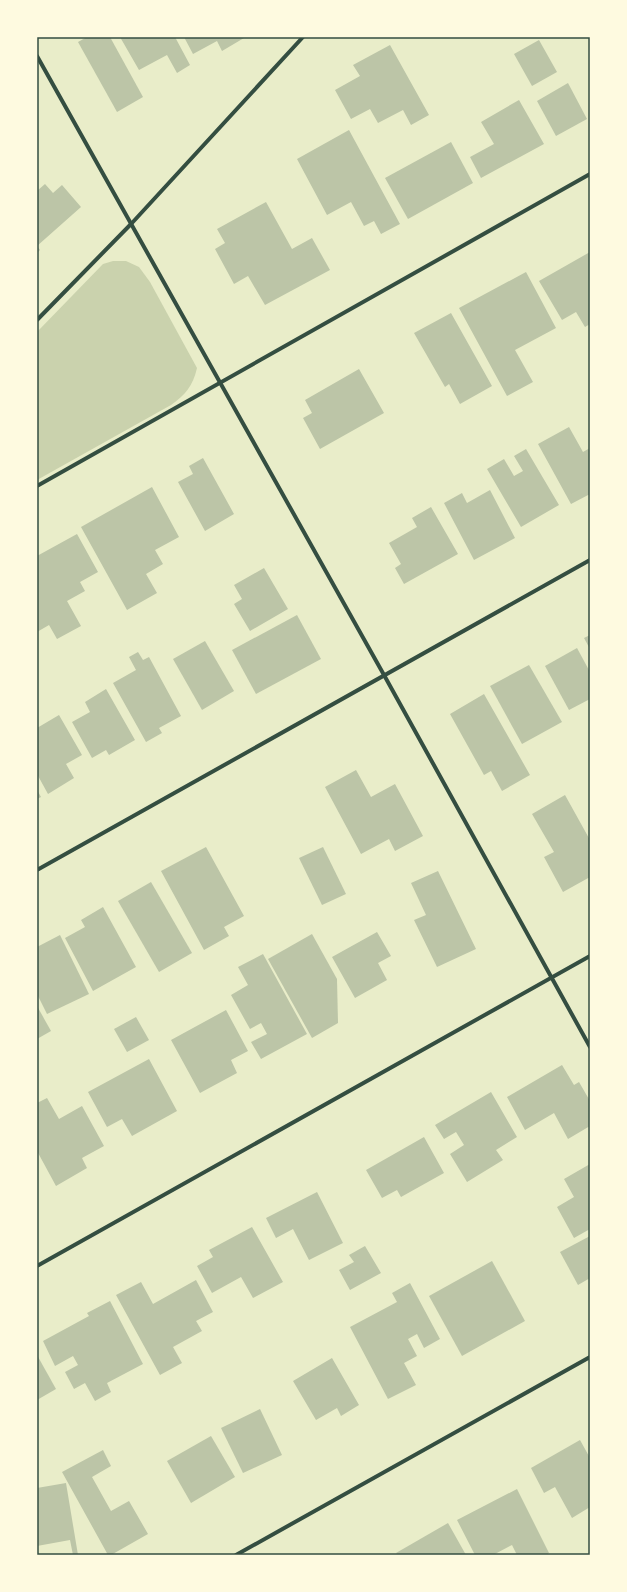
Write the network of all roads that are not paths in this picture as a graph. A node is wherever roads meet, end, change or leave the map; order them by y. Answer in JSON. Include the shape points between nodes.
{"nodes":[{"id":1,"x":303,"y":37,"type":"edge"},
{"id":2,"x":37,"y":56,"type":"edge"},
{"id":3,"x":590,"y":174,"type":"edge"},
{"id":4,"x":132,"y":223,"type":"junction"},
{"id":5,"x":37,"y":320,"type":"edge"},
{"id":6,"x":220,"y":382,"type":"junction"},
{"id":7,"x":37,"y":486,"type":"edge"},
{"id":8,"x":590,"y":560,"type":"edge"},
{"id":9,"x":384,"y":675,"type":"junction"},
{"id":10,"x":37,"y":870,"type":"edge"},
{"id":11,"x":590,"y":956,"type":"edge"},
{"id":12,"x":551,"y":978,"type":"junction"},
{"id":13,"x":590,"y":1047,"type":"edge"},
{"id":14,"x":37,"y":1266,"type":"edge"},
{"id":15,"x":590,"y":1357,"type":"edge"},
{"id":16,"x":236,"y":1555,"type":"edge"}],
"edges":[{"from":1,"to":4,"type":"street"},
{"from":2,"to":4,"type":"street"},
{"from":3,"to":6,"type":"street"},
{"from":4,"to":5,"type":"street"},
{"from":4,"to":6,"type":"street"},
{"from":6,"to":7,"type":"street"},
{"from":6,"to":9,"type":"street"},
{"from":8,"to":9,"type":"street"},
{"from":9,"to":10,"type":"street"},
{"from":9,"to":12,"type":"street"},
{"from":11,"to":12,"type":"street"},
{"from":12,"to":13,"type":"street"},
{"from":12,"to":14,"type":"street"},
{"from":15,"to":16,"type":"street"}]}
